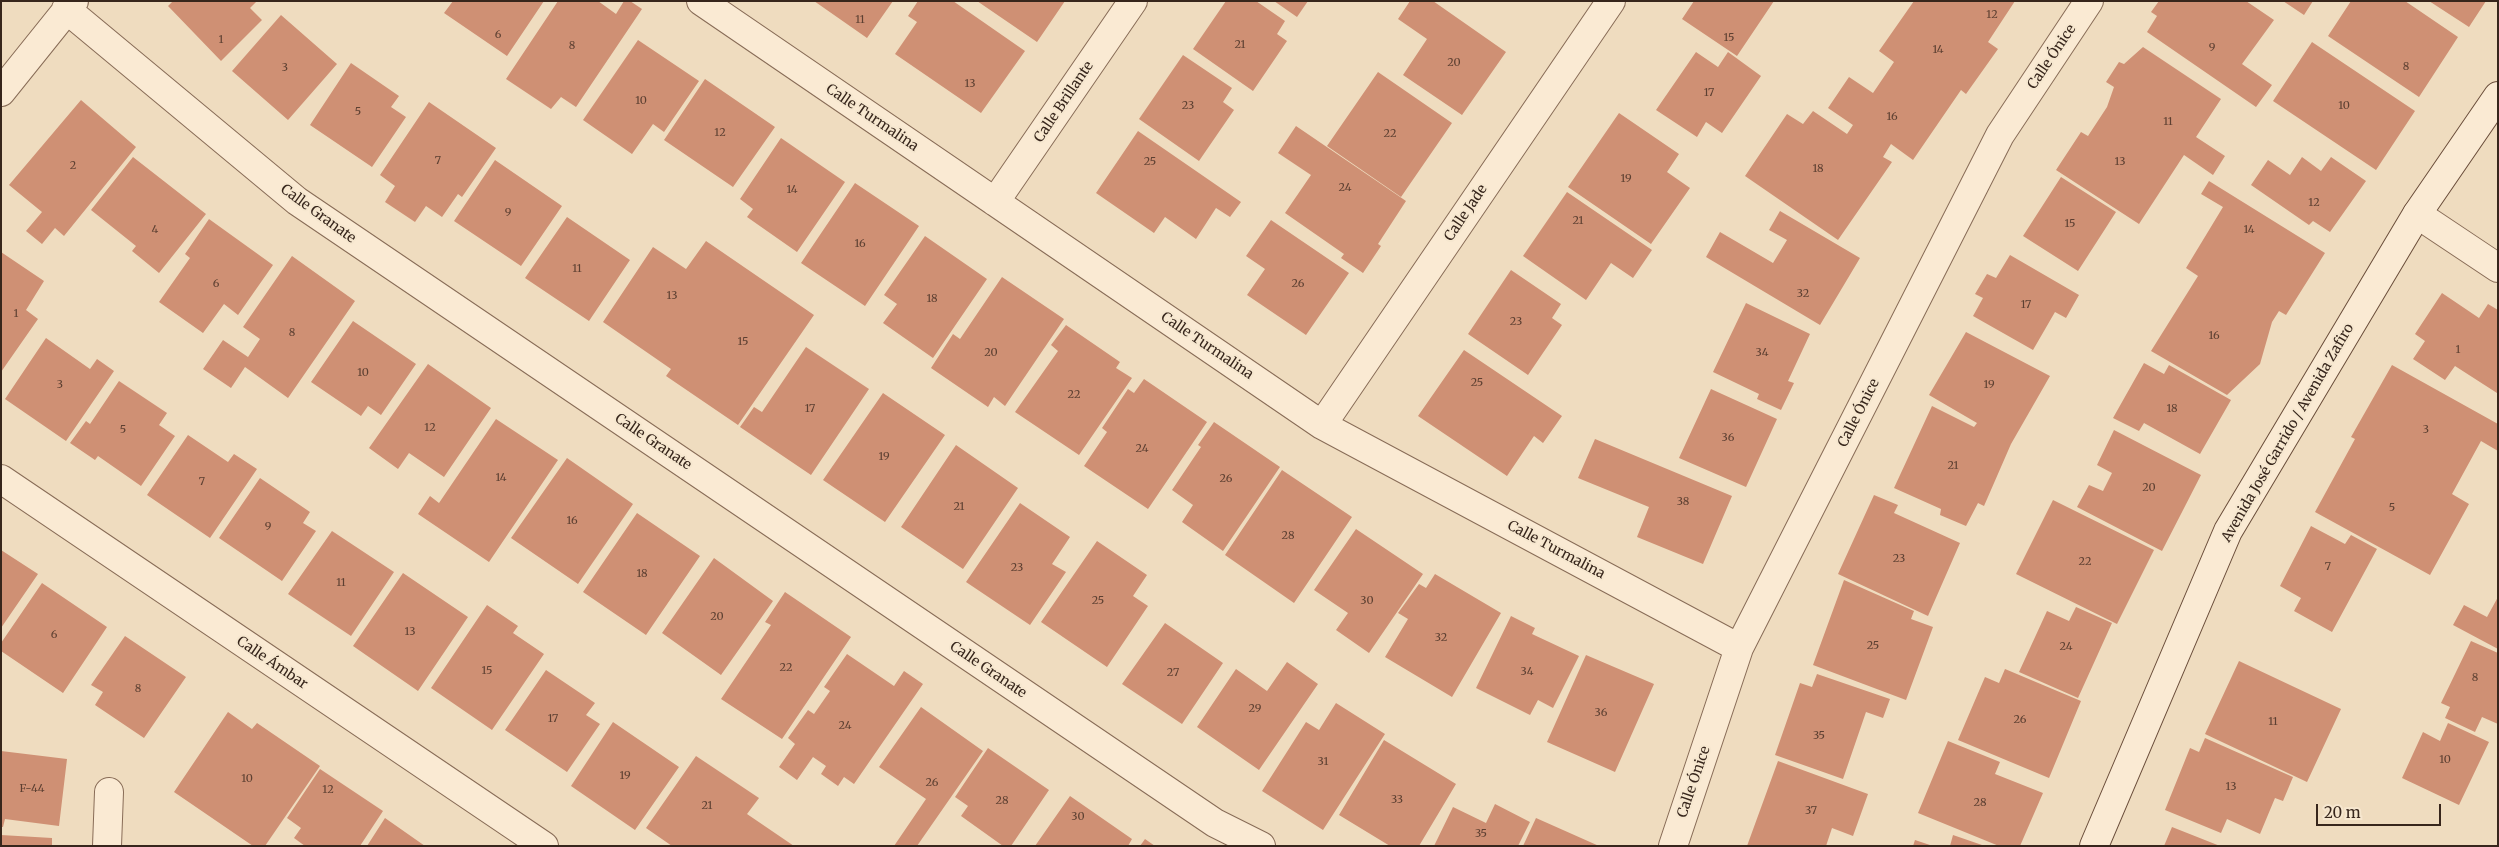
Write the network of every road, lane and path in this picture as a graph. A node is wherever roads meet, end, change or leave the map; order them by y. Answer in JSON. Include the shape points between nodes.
{"nodes":[{"id":1,"x":701,"y":1,"type":"edge"},
{"id":2,"x":1133,"y":1,"type":"edge"},
{"id":3,"x":1611,"y":1,"type":"edge"},
{"id":4,"x":2089,"y":1,"type":"edge"},
{"id":5,"x":70,"y":5,"type":"edge"},
{"id":6,"x":1,"y":92,"type":"edge"},
{"id":7,"x":2498,"y":96,"type":"edge"},
{"id":8,"x":995,"y":202,"type":"junction"},
{"id":9,"x":2417,"y":214,"type":"junction"},
{"id":10,"x":2498,"y":268,"type":"edge"},
{"id":11,"x":1322,"y":425,"type":"junction"},
{"id":12,"x":1,"y":479,"type":"edge"},
{"id":13,"x":1739,"y":648,"type":"junction"},
{"id":14,"x":109,"y":792,"type":"dead end"},
{"id":15,"x":108,"y":846,"type":"edge"},
{"id":16,"x":544,"y":846,"type":"edge"},
{"id":17,"x":1261,"y":846,"type":"edge"},
{"id":18,"x":1673,"y":846,"type":"edge"},
{"id":19,"x":2094,"y":846,"type":"edge"}],
"edges":[{"from":1,"to":8,"type":"street","name":"Calle Turmalina"},
{"from":2,"to":8,"type":"street","name":"Calle Brillante"},
{"from":3,"to":11,"type":"street","name":"Calle Jade"},
{"from":4,"to":13,"type":"street","name":"Calle Ónice","via":[[2000,136]]},
{"from":5,"to":6,"type":"street"},
{"from":5,"to":17,"type":"street","name":"Calle Granate","via":[[297,201],[1215,823]]},
{"from":7,"to":9,"type":"street","name":"Avenida José Garrido / Avenida Zafiro"},
{"from":8,"to":11,"type":"street","name":"Calle Turmalina"},
{"from":9,"to":10,"type":"street"},
{"from":9,"to":19,"type":"street","name":"Avenida José Garrido / Avenida Zafiro","via":[[2228,531]]},
{"from":11,"to":13,"type":"street","name":"Calle Turmalina"},
{"from":12,"to":16,"type":"street","name":"Calle Ámbar"},
{"from":13,"to":18,"type":"street","name":"Calle Ónice"},
{"from":14,"to":15,"type":"street"}]}
